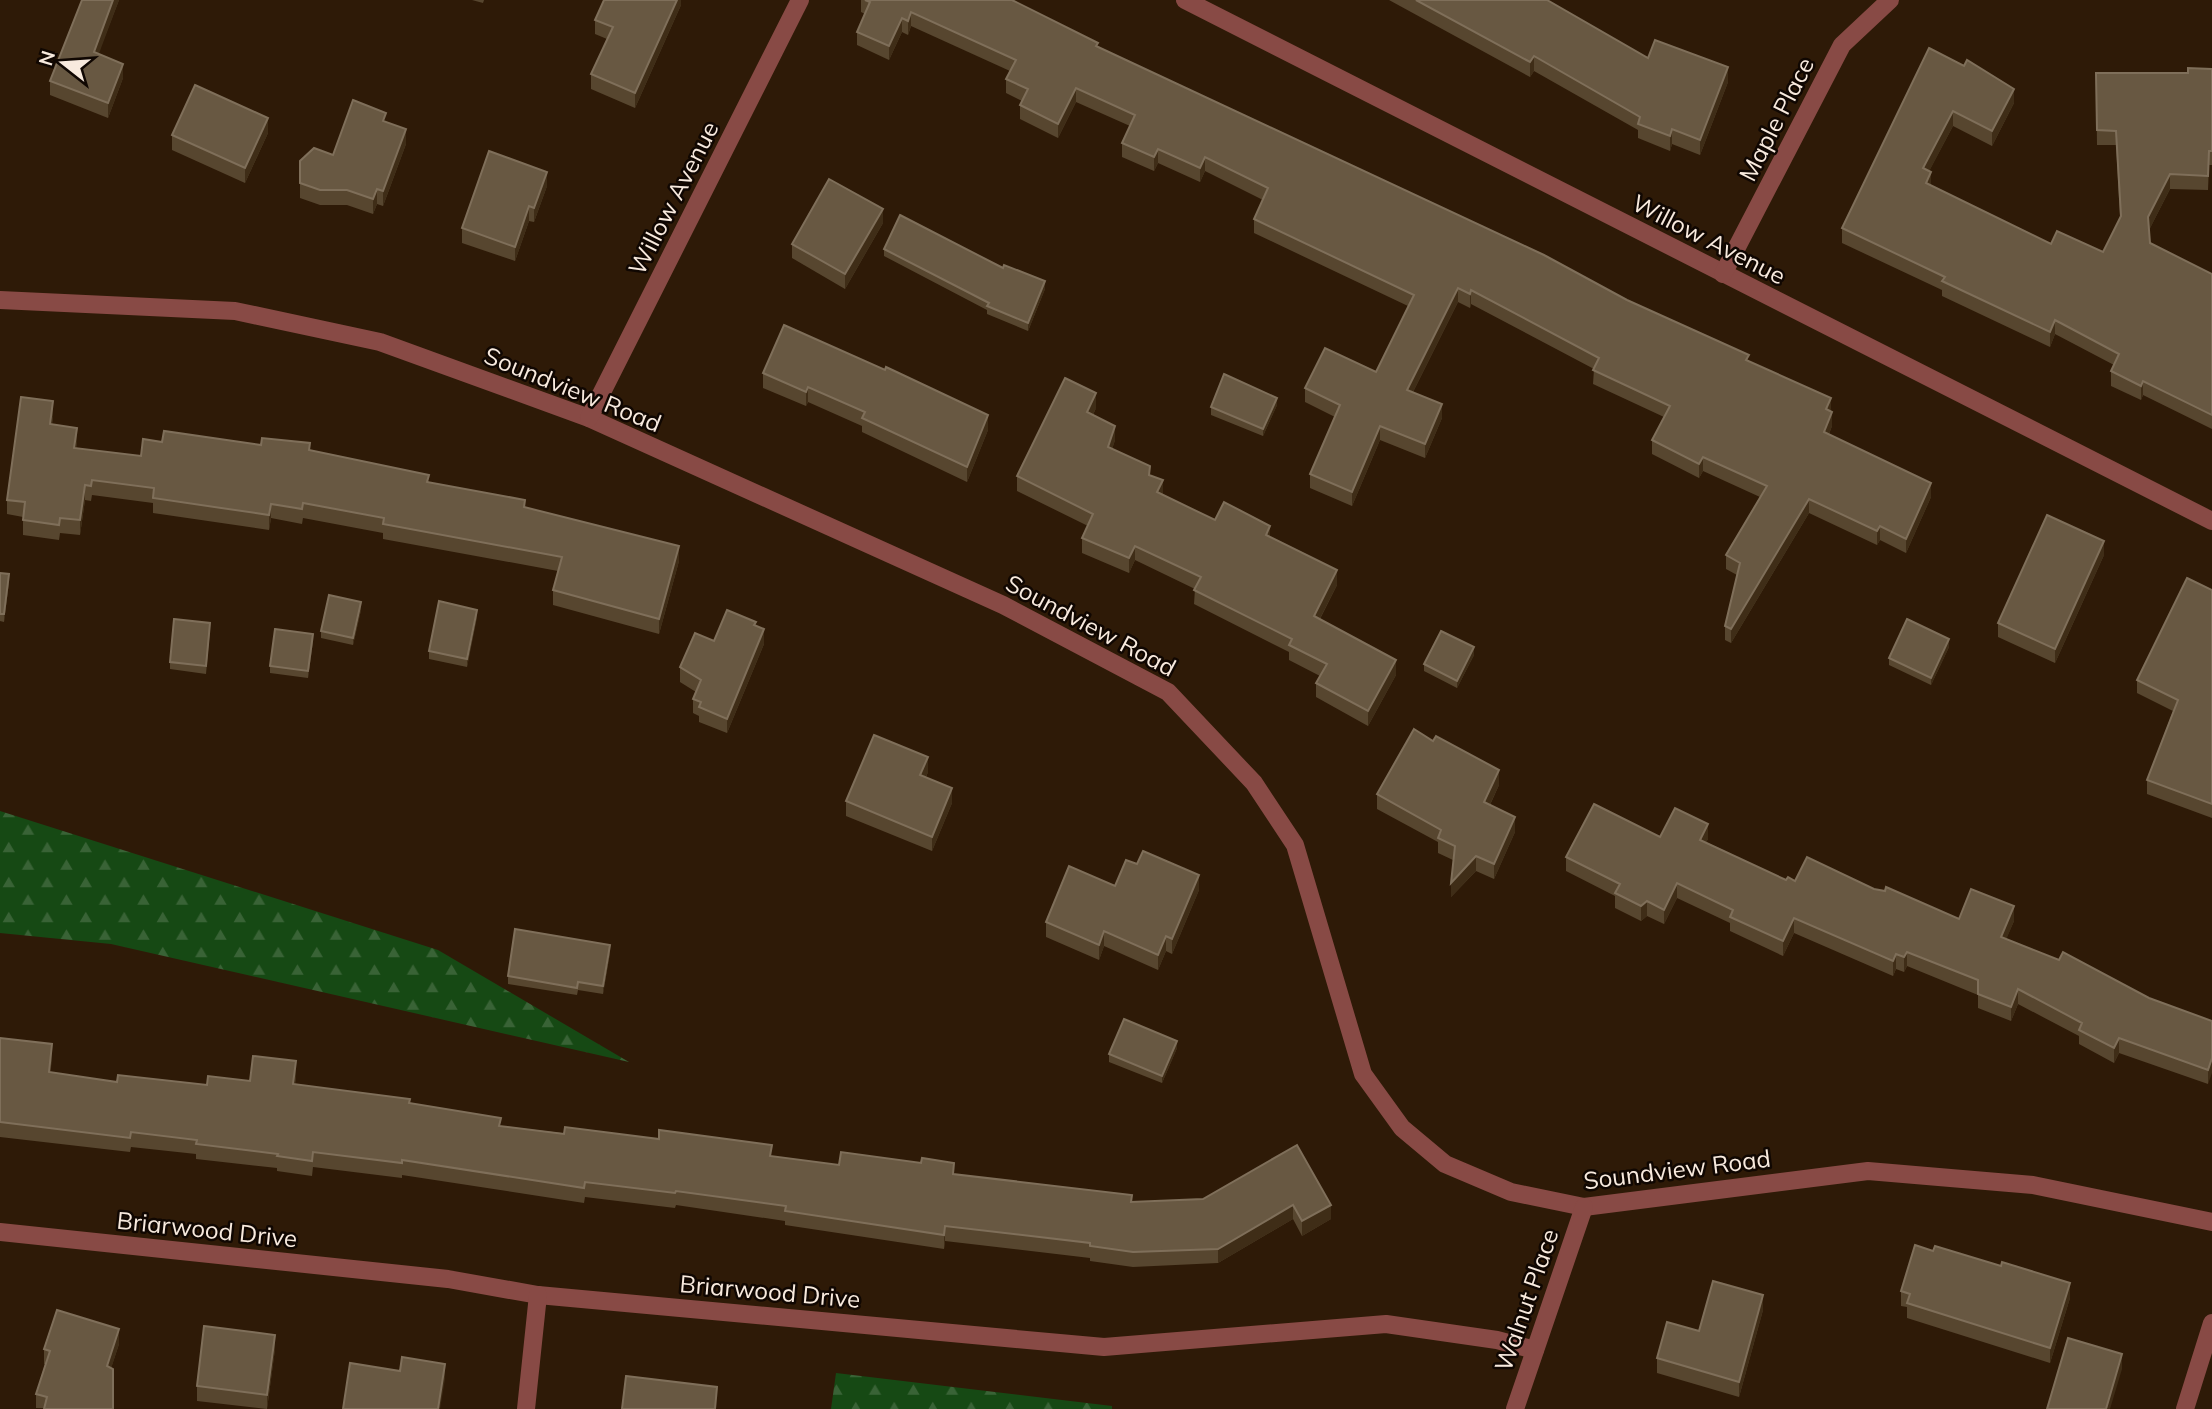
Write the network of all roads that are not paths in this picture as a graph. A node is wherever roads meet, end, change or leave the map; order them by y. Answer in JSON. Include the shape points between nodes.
{"nodes":[{"id":1,"x":800,"y":0,"type":"edge"},
{"id":2,"x":1185,"y":0,"type":"edge"},
{"id":3,"x":1890,"y":0,"type":"edge"},
{"id":4,"x":1723,"y":274,"type":"junction"},
{"id":5,"x":0,"y":300,"type":"edge"},
{"id":6,"x":589,"y":418,"type":"junction"},
{"id":7,"x":2212,"y":521,"type":"edge"},
{"id":8,"x":1584,"y":1207,"type":"junction"},
{"id":9,"x":2212,"y":1222,"type":"edge"},
{"id":10,"x":0,"y":1232,"type":"edge"},
{"id":11,"x":538,"y":1294,"type":"junction"},
{"id":12,"x":2212,"y":1322,"type":"edge"},
{"id":13,"x":1535,"y":1350,"type":"junction"},
{"id":14,"x":526,"y":1409,"type":"edge"},
{"id":15,"x":1515,"y":1409,"type":"edge"},
{"id":16,"x":2185,"y":1409,"type":"edge"}],
"edges":[{"from":1,"to":6,"type":"street","name":"Willow Avenue"},
{"from":2,"to":4,"type":"street","name":"Willow Avenue"},
{"from":3,"to":4,"type":"street","name":"Maple Place","via":[[1842,45]]},
{"from":4,"to":7,"type":"street","name":"Willow Avenue"},
{"from":5,"to":6,"type":"street","name":"Soundview Road","via":[[236,311],[380,342]]},
{"from":6,"to":8,"type":"street","name":"Soundview Road","via":[[1003,605],[1168,692],[1254,783],[1296,845],[1363,1074],[1402,1128],[1445,1164],[1511,1192]]},
{"from":8,"to":9,"type":"street","name":"Soundview Road","via":[[1868,1171],[2034,1185]]},
{"from":8,"to":13,"type":"street","name":"Walnut Place"},
{"from":10,"to":11,"type":"street","name":"Briarwood Drive","via":[[448,1279]]},
{"from":11,"to":13,"type":"street","name":"Briarwood Drive","via":[[1104,1346],[1386,1324]]},
{"from":11,"to":14,"type":"street"},
{"from":12,"to":16,"type":"street"},
{"from":13,"to":15,"type":"street","name":"Walnut Place"}]}
